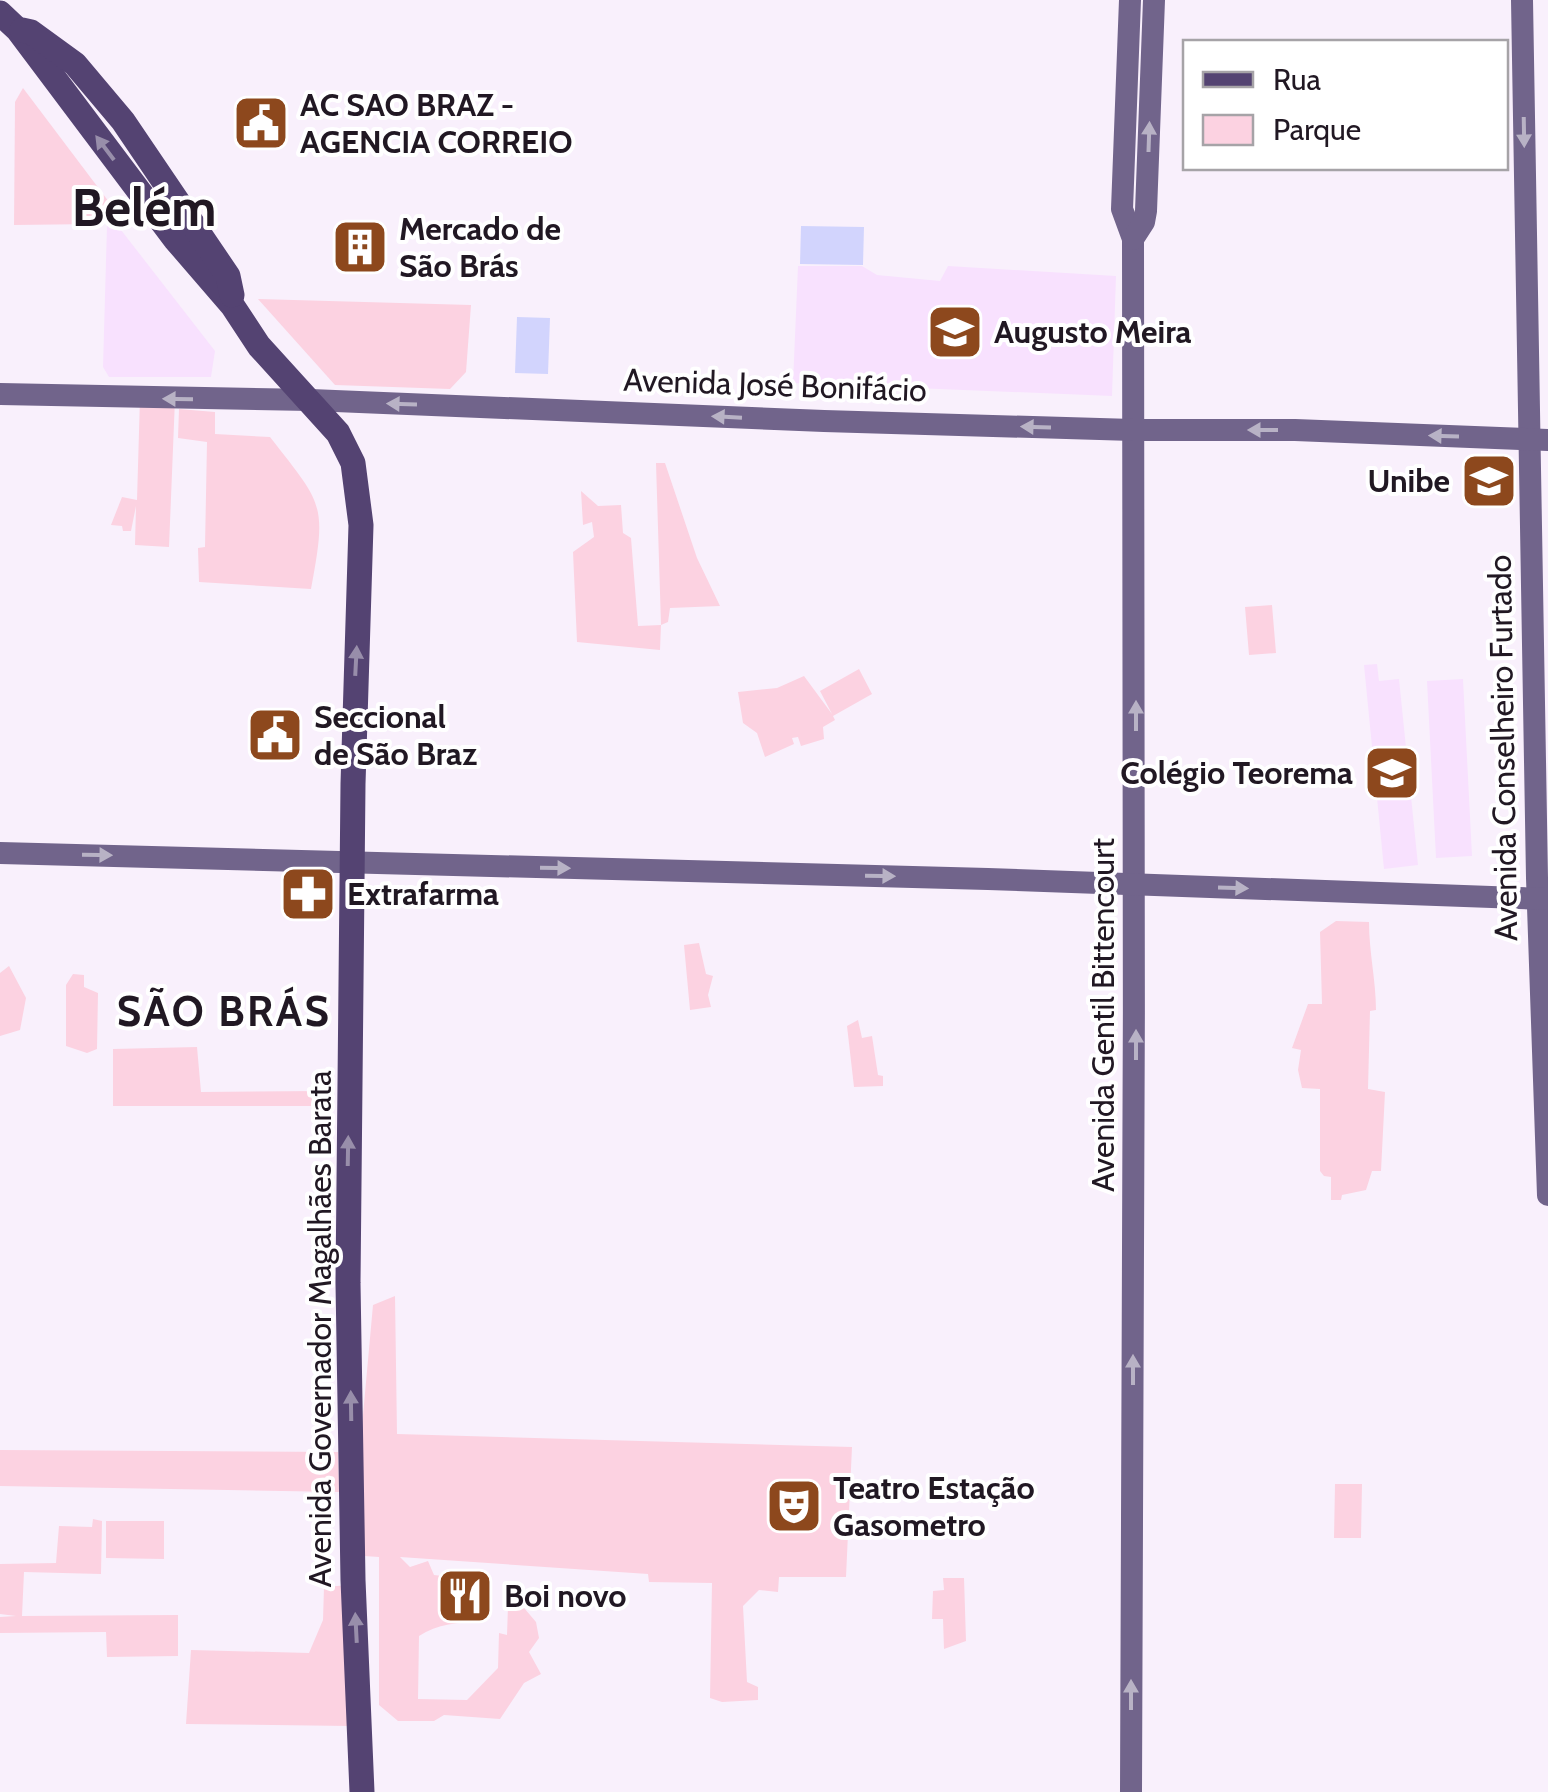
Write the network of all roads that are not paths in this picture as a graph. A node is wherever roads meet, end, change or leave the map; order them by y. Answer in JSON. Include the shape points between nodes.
{"nodes":[{"id":1,"x":1130,"y":0,"type":"edge"},
{"id":2,"x":1154,"y":0,"type":"edge"},
{"id":3,"x":1522,"y":0,"type":"edge"},
{"id":4,"x":9,"y":22,"type":"edge"},
{"id":5,"x":1134,"y":239,"type":"junction"},
{"id":6,"x":0,"y":394,"type":"edge"},
{"id":7,"x":311,"y":400,"type":"junction"},
{"id":8,"x":1133,"y":430,"type":"junction"},
{"id":9,"x":1538,"y":440,"type":"edge"},
{"id":10,"x":0,"y":852,"type":"edge"},
{"id":11,"x":353,"y":863,"type":"junction"},
{"id":12,"x":1136,"y":884,"type":"junction"},
{"id":13,"x":1543,"y":899,"type":"edge"},
{"id":14,"x":1548,"y":1195,"type":"edge"},
{"id":15,"x":362,"y":1792,"type":"edge"},
{"id":16,"x":1130,"y":1792,"type":"edge"}],
"edges":[{"from":1,"to":5,"type":"main road","name":"Avenida Gentil Bittencourt","via":[[1122,209]]},
{"from":5,"to":2,"type":"main road","name":"Avenida Gentil Bittencourt","one_way":true,"via":[[1146,211]]},
{"from":3,"to":9,"type":"main road","name":"Avenida Conselheiro Furtado","one_way":true},
{"from":7,"to":4,"type":"main road","name":"Avenida Governador Magalhães Barata","one_way":true,"via":[[260,346]]},
{"from":5,"to":8,"type":"main road","name":"Avenida Gentil Bittencourt"},
{"from":7,"to":6,"type":"main road","name":"Avenida José Bonifácio","one_way":true},
{"from":8,"to":7,"type":"main road","name":"Avenida José Bonifácio","one_way":true},
{"from":11,"to":7,"type":"main road","name":"Avenida Governador Magalhães Barata","one_way":true,"via":[[361,525],[346,445]]},
{"from":9,"to":8,"type":"main road","name":"Avenida José Bonifácio","one_way":true},
{"from":12,"to":8,"type":"main road","name":"Avenida Gentil Bittencourt","one_way":true},
{"from":9,"to":13,"type":"main road","name":"Avenida Conselheiro Furtado"},
{"from":10,"to":11,"type":"main road","one_way":true},
{"from":11,"to":12,"type":"main road","one_way":true},
{"from":15,"to":11,"type":"main road","name":"Avenida Governador Magalhães Barata","one_way":true,"via":[[348,1283]]},
{"from":12,"to":13,"type":"main road","one_way":true},
{"from":16,"to":12,"type":"main road","name":"Avenida Gentil Bittencourt","one_way":true},
{"from":13,"to":14,"type":"main road","name":"Avenida Conselheiro Furtado"}]}
